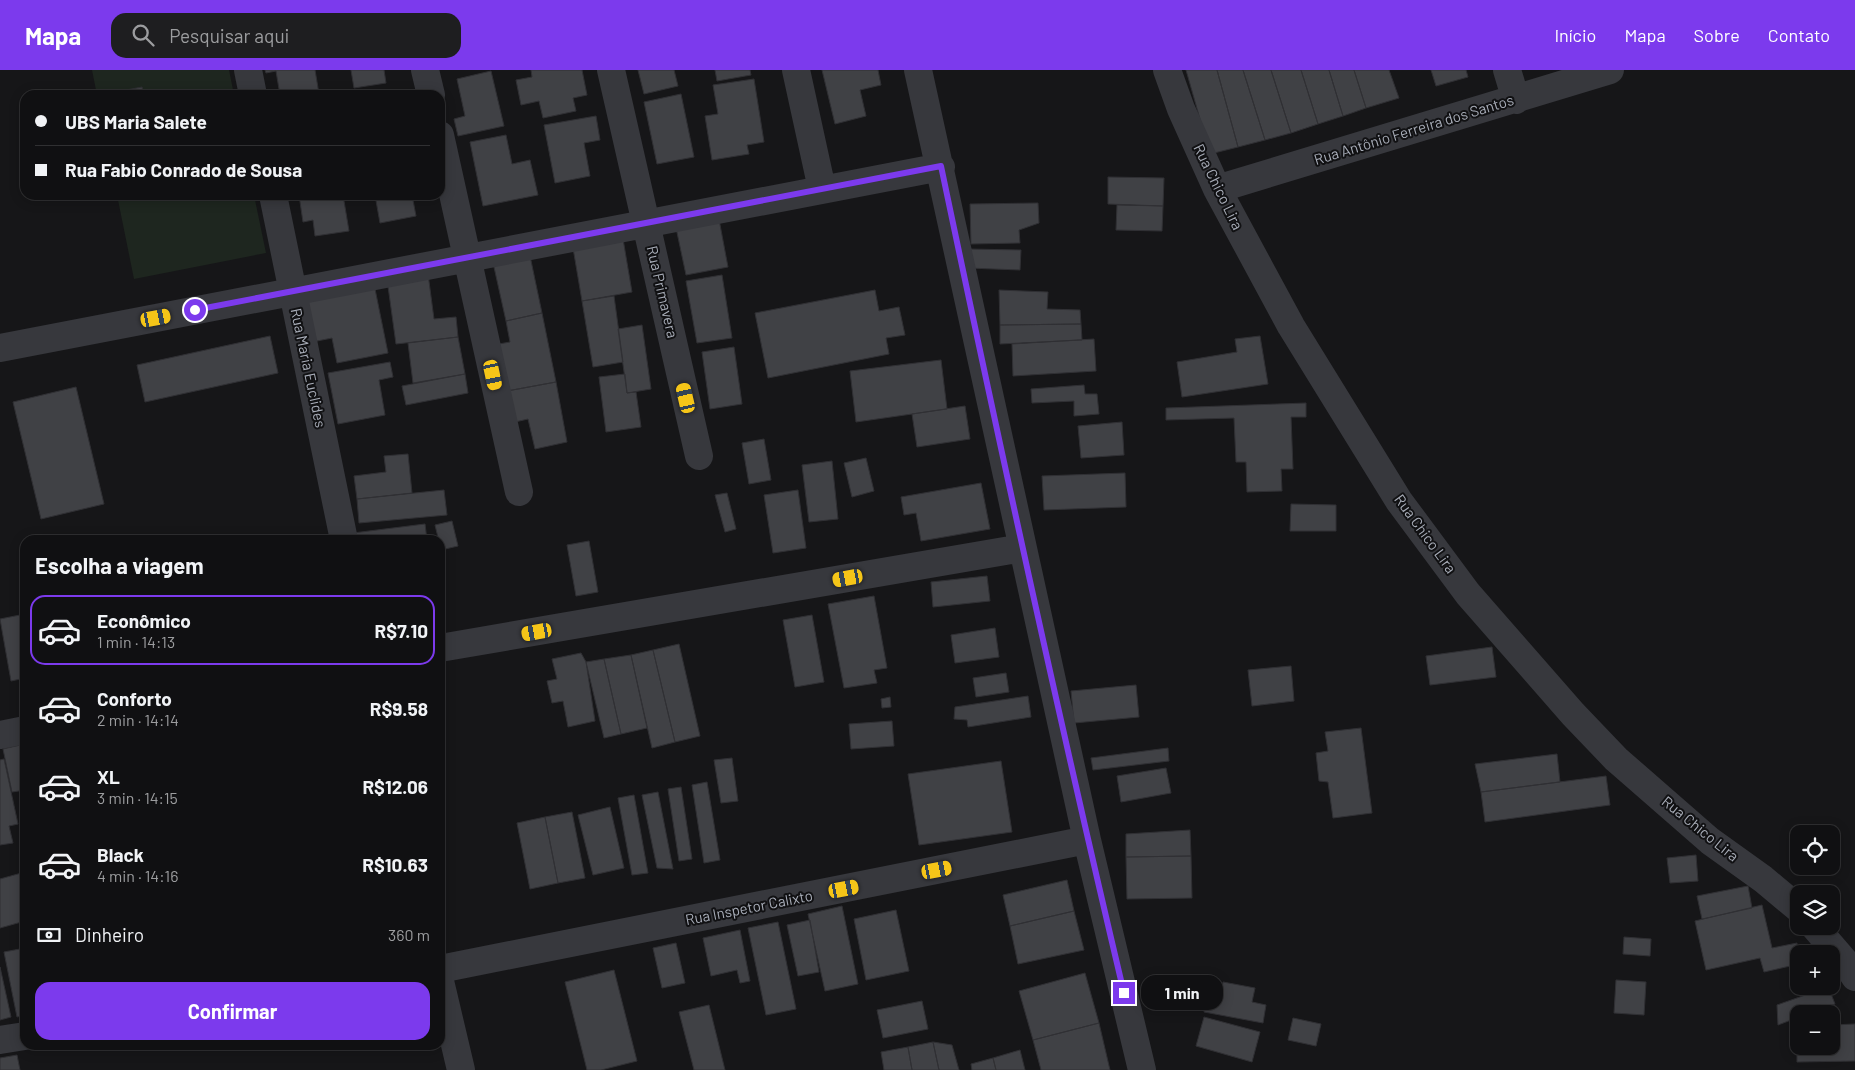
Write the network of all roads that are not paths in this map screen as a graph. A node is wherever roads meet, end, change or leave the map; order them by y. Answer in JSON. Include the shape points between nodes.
{"nodes":[{"id":1,"x":248,"y":70,"type":"edge"},
{"id":2,"x":425,"y":70,"type":"edge"},
{"id":3,"x":610,"y":70,"type":"edge"},
{"id":4,"x":796,"y":70,"type":"edge"},
{"id":5,"x":918,"y":70,"type":"edge"},
{"id":6,"x":1167,"y":70,"type":"edge"},
{"id":7,"x":1507,"y":70,"type":"edge"},
{"id":8,"x":1610,"y":70,"type":"edge"},
{"id":9,"x":252,"y":90,"type":"edge"},
{"id":10,"x":430,"y":90,"type":"edge"},
{"id":11,"x":1516,"y":100,"type":"junction"},
{"id":12,"x":445,"y":157,"type":"edge"},
{"id":13,"x":941,"y":166,"type":"junction"},
{"id":14,"x":822,"y":189,"type":"junction"},
{"id":15,"x":1217,"y":189,"type":"junction"},
{"id":16,"x":274,"y":200,"type":"edge"},
{"id":17,"x":646,"y":223,"type":"junction"},
{"id":18,"x":468,"y":258,"type":"junction"},
{"id":19,"x":292,"y":292,"type":"junction"},
{"id":20,"x":0,"y":348,"type":"edge"},
{"id":21,"x":699,"y":456,"type":"dead end"},
{"id":22,"x":519,"y":492,"type":"dead end"},
{"id":23,"x":343,"y":535,"type":"edge"},
{"id":24,"x":1022,"y":548,"type":"junction"},
{"id":25,"x":445,"y":647,"type":"edge"},
{"id":26,"x":20,"y":731,"type":"edge"},
{"id":27,"x":0,"y":735,"type":"edge"},
{"id":28,"x":1087,"y":840,"type":"junction"},
{"id":29,"x":1790,"y":902,"type":"edge"},
{"id":30,"x":1822,"y":935,"type":"edge"},
{"id":31,"x":445,"y":968,"type":"edge"},
{"id":32,"x":1855,"y":977,"type":"edge"},
{"id":33,"x":445,"y":1002,"type":"edge"},
{"id":34,"x":20,"y":1037,"type":"edge"},
{"id":35,"x":0,"y":1040,"type":"edge"},
{"id":36,"x":461,"y":1070,"type":"edge"},
{"id":37,"x":1142,"y":1070,"type":"edge"}],
"edges":[{"from":1,"to":9,"type":"street"},
{"from":2,"to":10,"type":"street"},
{"from":3,"to":17,"type":"street","name":"Rua Primavera"},
{"from":4,"to":14,"type":"street"},
{"from":5,"to":13,"type":"street"},
{"from":6,"to":15,"type":"street","name":"Rua Chico Lira"},
{"from":7,"to":11,"type":"street"},
{"from":8,"to":11,"type":"street","name":"Rua Antônio Ferreira dos Santos"},
{"from":11,"to":15,"type":"street","name":"Rua Antônio Ferreira dos Santos"},
{"from":12,"to":18,"type":"street"},
{"from":13,"to":14,"type":"street"},
{"from":13,"to":24,"type":"street"},
{"from":14,"to":17,"type":"street"},
{"from":15,"to":29,"type":"street","name":"Rua Chico Lira","via":[[1291,326],[1338,404],[1399,501],[1468,594],[1616,759],[1710,841]]},
{"from":16,"to":19,"type":"street","name":"Rua Maria Euclides"},
{"from":17,"to":18,"type":"street"},
{"from":17,"to":21,"type":"street","name":"Rua Primavera"},
{"from":18,"to":19,"type":"street"},
{"from":18,"to":22,"type":"street"},
{"from":19,"to":20,"type":"street"},
{"from":19,"to":23,"type":"street","name":"Rua Maria Euclides"},
{"from":24,"to":25,"type":"street"},
{"from":24,"to":28,"type":"street"},
{"from":26,"to":27,"type":"street"},
{"from":28,"to":31,"type":"street","name":"Rua Inspetor Calixto"},
{"from":28,"to":37,"type":"street"},
{"from":30,"to":32,"type":"street"},
{"from":33,"to":36,"type":"street"},
{"from":34,"to":35,"type":"street"}]}
